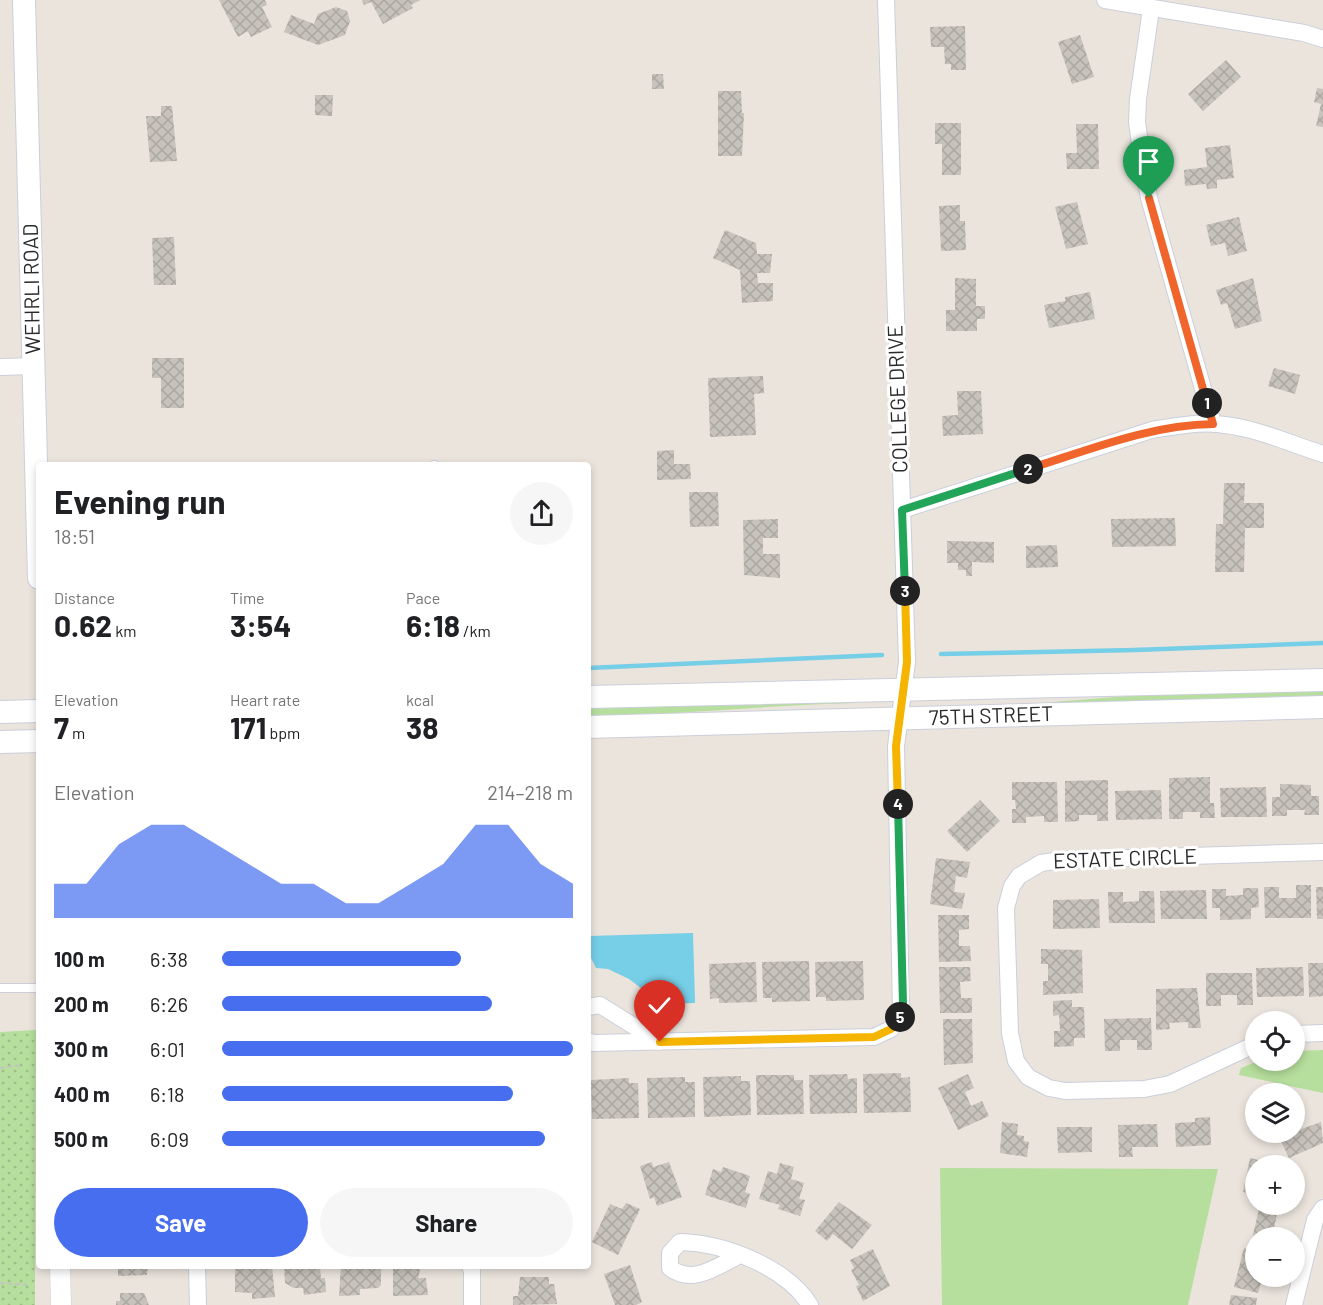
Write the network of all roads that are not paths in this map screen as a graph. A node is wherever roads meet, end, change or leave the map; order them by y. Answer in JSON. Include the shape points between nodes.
{"nodes":[{"id":1,"x":24,"y":0,"type":"edge"},
{"id":2,"x":886,"y":0,"type":"edge"},
{"id":3,"x":1105,"y":0,"type":"edge"},
{"id":4,"x":1151,"y":9,"type":"junction"},
{"id":5,"x":1323,"y":39,"type":"edge"},
{"id":6,"x":34,"y":366,"type":"junction"},
{"id":7,"x":0,"y":367,"type":"edge"},
{"id":8,"x":1213,"y":424,"type":"junction"},
{"id":9,"x":1323,"y":454,"type":"edge"},
{"id":10,"x":37,"y":462,"type":"edge"},
{"id":11,"x":902,"y":510,"type":"junction"},
{"id":12,"x":1323,"y":680,"type":"edge"},
{"id":13,"x":903,"y":690,"type":"junction"},
{"id":14,"x":591,"y":697,"type":"edge"},
{"id":15,"x":1323,"y":707,"type":"edge"},
{"id":16,"x":36,"y":711,"type":"edge"},
{"id":17,"x":0,"y":712,"type":"edge"},
{"id":18,"x":900,"y":718,"type":"junction"},
{"id":19,"x":591,"y":726,"type":"edge"},
{"id":20,"x":36,"y":741,"type":"edge"},
{"id":21,"x":0,"y":742,"type":"edge"},
{"id":22,"x":1323,"y":852,"type":"edge"},
{"id":23,"x":0,"y":988,"type":"edge"},
{"id":24,"x":36,"y":988,"type":"edge"},
{"id":25,"x":591,"y":1006,"type":"edge"},
{"id":26,"x":1323,"y":1033,"type":"edge"},
{"id":27,"x":1305,"y":1034,"type":"edge"},
{"id":28,"x":591,"y":1042,"type":"edge"},
{"id":29,"x":660,"y":1042,"type":"junction"},
{"id":30,"x":1245,"y":1049,"type":"edge"},
{"id":31,"x":1323,"y":1208,"type":"edge"},
{"id":32,"x":738,"y":1256,"type":"dead end"},
{"id":33,"x":60,"y":1269,"type":"edge"},
{"id":34,"x":197,"y":1269,"type":"edge"},
{"id":35,"x":472,"y":1269,"type":"edge"},
{"id":36,"x":61,"y":1305,"type":"edge"},
{"id":37,"x":198,"y":1305,"type":"edge"},
{"id":38,"x":472,"y":1305,"type":"edge"},
{"id":39,"x":810,"y":1305,"type":"edge"},
{"id":40,"x":1294,"y":1305,"type":"edge"}],
"edges":[{"from":1,"to":6,"type":"main road","name":"WEHRLI ROAD"},
{"from":2,"to":11,"type":"street","name":"COLLEGE DRIVE"},
{"from":3,"to":4,"type":"street"},
{"from":4,"to":5,"type":"street"},
{"from":4,"to":8,"type":"street","via":[[1138,99],[1142,158],[1155,219]]},
{"from":6,"to":7,"type":"street"},
{"from":6,"to":10,"type":"main road","name":"WEHRLI ROAD"},
{"from":8,"to":9,"type":"street","via":[[1245,429]]},
{"from":8,"to":11,"type":"street","via":[[1152,430]]},
{"from":11,"to":13,"type":"street","name":"COLLEGE DRIVE","via":[[907,662]]},
{"from":12,"to":13,"type":"main road","name":"75TH STREET"},
{"from":13,"to":14,"type":"main road","name":"75TH STREET"},
{"from":13,"to":18,"type":"street","name":"COLLEGE DRIVE"},
{"from":15,"to":18,"type":"main road","name":"75TH STREET"},
{"from":16,"to":17,"type":"main road"},
{"from":18,"to":19,"type":"main road","name":"75TH STREET"},
{"from":18,"to":29,"type":"street","name":"COLLEGE DRIVE","via":[[896,746],[903,1004],[897,1023],[874,1037]]},
{"from":20,"to":21,"type":"main road"},
{"from":22,"to":30,"type":"street","name":"ESTATE CIRCLE","via":[[1061,860],[1029,868],[1012,886],[1006,927],[1010,1033],[1019,1067],[1038,1084],[1065,1091],[1144,1089],[1170,1084]]},
{"from":23,"to":24,"type":"lane"},
{"from":25,"to":29,"type":"street","via":[[600,1005]]},
{"from":26,"to":27,"type":"street"},
{"from":28,"to":29,"type":"street","name":"COLLEGE DRIVE"},
{"from":31,"to":40,"type":"street","via":[[1315,1220]]},
{"from":32,"to":39,"type":"street","via":[[783,1275]]},
{"from":33,"to":36,"type":"street"},
{"from":34,"to":37,"type":"street"},
{"from":35,"to":38,"type":"street"}]}
